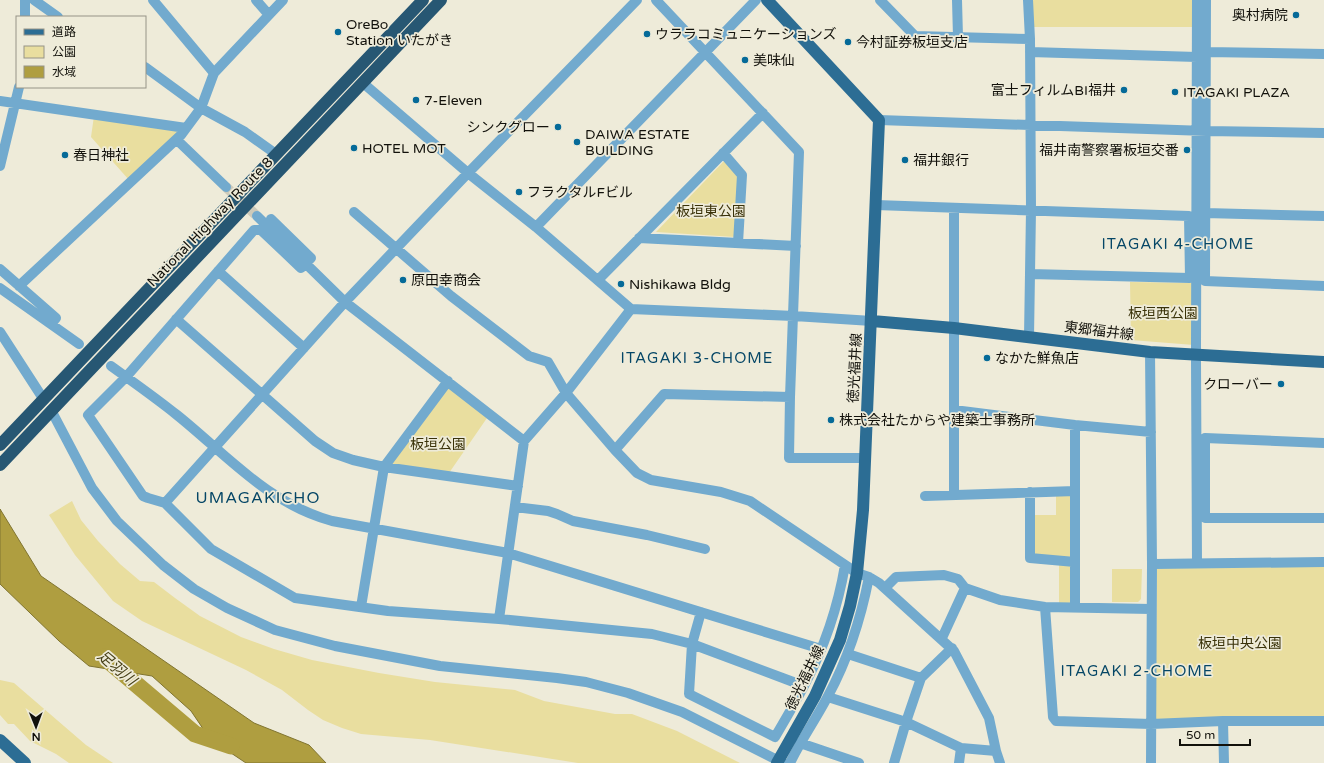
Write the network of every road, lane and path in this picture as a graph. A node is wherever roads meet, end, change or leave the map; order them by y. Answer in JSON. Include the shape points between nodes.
{"nodes":[{"id":1,"x":25,"y":0,"type":"edge"},
{"id":2,"x":34,"y":0,"type":"edge"},
{"id":3,"x":153,"y":0,"type":"edge"},
{"id":4,"x":256,"y":0,"type":"edge"},
{"id":5,"x":283,"y":0,"type":"edge"},
{"id":6,"x":423,"y":0,"type":"edge"},
{"id":7,"x":441,"y":0,"type":"edge"},
{"id":8,"x":637,"y":0,"type":"edge"},
{"id":9,"x":656,"y":0,"type":"edge"},
{"id":10,"x":756,"y":0,"type":"edge"},
{"id":11,"x":767,"y":0,"type":"edge"},
{"id":12,"x":880,"y":0,"type":"edge"},
{"id":13,"x":889,"y":0,"type":"edge"},
{"id":14,"x":957,"y":0,"type":"edge"},
{"id":15,"x":1028,"y":0,"type":"edge"},
{"id":16,"x":1197,"y":0,"type":"edge"},
{"id":17,"x":1206,"y":0,"type":"edge"},
{"id":18,"x":891,"y":11,"type":"junction"},
{"id":19,"x":269,"y":15,"type":"junction"},
{"id":20,"x":25,"y":16,"type":"edge"},
{"id":21,"x":57,"y":16,"type":"edge"},
{"id":22,"x":958,"y":38,"type":"junction"},
{"id":23,"x":1030,"y":39,"type":"junction"},
{"id":24,"x":705,"y":52,"type":"junction"},
{"id":25,"x":1030,"y":52,"type":"junction"},
{"id":26,"x":1202,"y":54,"type":"junction"},
{"id":27,"x":1324,"y":54,"type":"edge"},
{"id":28,"x":146,"y":68,"type":"edge"},
{"id":29,"x":214,"y":74,"type":"junction"},
{"id":30,"x":363,"y":83,"type":"junction"},
{"id":31,"x":19,"y":88,"type":"edge"},
{"id":32,"x":0,"y":101,"type":"edge"},
{"id":33,"x":15,"y":104,"type":"junction"},
{"id":34,"x":201,"y":108,"type":"junction"},
{"id":35,"x":763,"y":113,"type":"junction"},
{"id":36,"x":879,"y":120,"type":"junction"},
{"id":37,"x":1030,"y":125,"type":"junction"},
{"id":38,"x":186,"y":128,"type":"junction"},
{"id":39,"x":1202,"y":131,"type":"junction"},
{"id":40,"x":1324,"y":133,"type":"edge"},
{"id":41,"x":177,"y":140,"type":"junction"},
{"id":42,"x":723,"y":153,"type":"junction"},
{"id":43,"x":276,"y":154,"type":"junction"},
{"id":44,"x":0,"y":166,"type":"edge"},
{"id":45,"x":468,"y":173,"type":"junction"},
{"id":46,"x":226,"y":187,"type":"tunnel mouth"},
{"id":47,"x":876,"y":205,"type":"junction"},
{"id":48,"x":954,"y":208,"type":"junction"},
{"id":49,"x":1031,"y":210,"type":"junction"},
{"id":50,"x":354,"y":212,"type":"dead end"},
{"id":51,"x":1205,"y":213,"type":"junction"},
{"id":52,"x":257,"y":216,"type":"tunnel mouth"},
{"id":53,"x":1324,"y":216,"type":"edge"},
{"id":54,"x":271,"y":219,"type":"dead end"},
{"id":55,"x":536,"y":227,"type":"junction"},
{"id":56,"x":639,"y":238,"type":"junction"},
{"id":57,"x":738,"y":243,"type":"junction"},
{"id":58,"x":796,"y":246,"type":"junction"},
{"id":59,"x":396,"y":249,"type":"junction"},
{"id":60,"x":306,"y":264,"type":"junction"},
{"id":61,"x":0,"y":269,"type":"edge"},
{"id":62,"x":218,"y":271,"type":"junction"},
{"id":63,"x":1030,"y":274,"type":"junction"},
{"id":64,"x":598,"y":280,"type":"junction"},
{"id":65,"x":19,"y":286,"type":"junction"},
{"id":66,"x":1324,"y":286,"type":"edge"},
{"id":67,"x":0,"y":288,"type":"edge"},
{"id":68,"x":345,"y":302,"type":"junction"},
{"id":69,"x":631,"y":309,"type":"junction"},
{"id":70,"x":794,"y":316,"type":"junction"},
{"id":71,"x":176,"y":318,"type":"junction"},
{"id":72,"x":872,"y":321,"type":"junction"},
{"id":73,"x":51,"y":324,"type":"junction"},
{"id":74,"x":954,"y":328,"type":"junction"},
{"id":75,"x":0,"y":332,"type":"edge"},
{"id":76,"x":1029,"y":337,"type":"junction"},
{"id":77,"x":79,"y":344,"type":"dead end"},
{"id":78,"x":304,"y":348,"type":"junction"},
{"id":79,"x":1196,"y":349,"type":"dead end"},
{"id":80,"x":1150,"y":352,"type":"junction"},
{"id":81,"x":1196,"y":361,"type":"dead end"},
{"id":82,"x":1324,"y":362,"type":"edge"},
{"id":83,"x":111,"y":366,"type":"dead end"},
{"id":84,"x":126,"y":377,"type":"junction"},
{"id":85,"x":448,"y":381,"type":"junction"},
{"id":86,"x":566,"y":393,"type":"junction"},
{"id":87,"x":262,"y":395,"type":"junction"},
{"id":88,"x":790,"y":397,"type":"junction"},
{"id":89,"x":44,"y":400,"type":"junction"},
{"id":90,"x":51,"y":410,"type":"junction"},
{"id":91,"x":954,"y":410,"type":"junction"},
{"id":92,"x":1075,"y":425,"type":"junction"},
{"id":93,"x":1150,"y":432,"type":"junction"},
{"id":94,"x":524,"y":441,"type":"junction"},
{"id":95,"x":1324,"y":443,"type":"edge"},
{"id":96,"x":0,"y":445,"type":"edge"},
{"id":97,"x":216,"y":447,"type":"junction"},
{"id":98,"x":615,"y":450,"type":"junction"},
{"id":99,"x":866,"y":458,"type":"junction"},
{"id":100,"x":0,"y":465,"type":"edge"},
{"id":101,"x":384,"y":467,"type":"junction"},
{"id":102,"x":518,"y":486,"type":"junction"},
{"id":103,"x":1075,"y":491,"type":"junction"},
{"id":104,"x":1030,"y":492,"type":"junction"},
{"id":105,"x":954,"y":495,"type":"junction"},
{"id":106,"x":925,"y":496,"type":"dead end"},
{"id":107,"x":165,"y":503,"type":"junction"},
{"id":108,"x":515,"y":506,"type":"junction"},
{"id":109,"x":1324,"y":518,"type":"edge"},
{"id":110,"x":374,"y":528,"type":"junction"},
{"id":111,"x":705,"y":549,"type":"dead end"},
{"id":112,"x":508,"y":553,"type":"junction"},
{"id":113,"x":1075,"y":562,"type":"junction"},
{"id":114,"x":1324,"y":562,"type":"edge"},
{"id":115,"x":1197,"y":563,"type":"junction"},
{"id":116,"x":1154,"y":564,"type":"dead end"},
{"id":117,"x":845,"y":565,"type":"junction"},
{"id":118,"x":857,"y":573,"type":"junction"},
{"id":119,"x":869,"y":577,"type":"junction"},
{"id":120,"x":885,"y":588,"type":"junction"},
{"id":121,"x":965,"y":588,"type":"junction"},
{"id":122,"x":361,"y":607,"type":"junction"},
{"id":123,"x":1045,"y":607,"type":"junction"},
{"id":124,"x":1075,"y":608,"type":"junction"},
{"id":125,"x":1151,"y":609,"type":"junction"},
{"id":126,"x":702,"y":612,"type":"junction"},
{"id":127,"x":499,"y":619,"type":"junction"},
{"id":128,"x":942,"y":638,"type":"junction"},
{"id":129,"x":692,"y":644,"type":"junction"},
{"id":130,"x":952,"y":648,"type":"junction"},
{"id":131,"x":821,"y":649,"type":"junction"},
{"id":132,"x":848,"y":654,"type":"junction"},
{"id":133,"x":921,"y":678,"type":"junction"},
{"id":134,"x":804,"y":686,"type":"junction"},
{"id":135,"x":828,"y":697,"type":"junction"},
{"id":136,"x":1223,"y":721,"type":"junction"},
{"id":137,"x":1324,"y":721,"type":"edge"},
{"id":138,"x":906,"y":722,"type":"junction"},
{"id":139,"x":1151,"y":724,"type":"junction"},
{"id":140,"x":0,"y":740,"type":"edge"},
{"id":141,"x":800,"y":744,"type":"junction"},
{"id":142,"x":0,"y":745,"type":"edge"},
{"id":143,"x":961,"y":748,"type":"junction"},
{"id":144,"x":11,"y":750,"type":"junction"},
{"id":145,"x":996,"y":752,"type":"junction"},
{"id":146,"x":782,"y":760,"type":"edge"},
{"id":147,"x":25,"y":763,"type":"edge"},
{"id":148,"x":859,"y":763,"type":"edge"},
{"id":149,"x":894,"y":763,"type":"edge"},
{"id":150,"x":959,"y":763,"type":"edge"},
{"id":151,"x":1000,"y":763,"type":"edge"},
{"id":152,"x":1151,"y":763,"type":"edge"},
{"id":153,"x":1224,"y":763,"type":"edge"}],
"edges":[{"from":1,"to":20,"type":"street"},
{"from":2,"to":21,"type":"street"},
{"from":3,"to":29,"type":"street"},
{"from":4,"to":19,"type":"street"},
{"from":5,"to":19,"type":"street"},
{"from":6,"to":43,"type":"highway","name":"National Highway Route 8"},
{"from":7,"to":30,"type":"highway","name":"National Highway Route 8"},
{"from":8,"to":45,"type":"street"},
{"from":9,"to":24,"type":"street"},
{"from":10,"to":24,"type":"street"},
{"from":11,"to":36,"type":"main road"},
{"from":12,"to":18,"type":"street"},
{"from":13,"to":18,"type":"street"},
{"from":14,"to":22,"type":"street"},
{"from":15,"to":23,"type":"street"},
{"from":16,"to":26,"type":"street"},
{"from":17,"to":26,"type":"street"},
{"from":18,"to":22,"type":"street","via":[[915,36]]},
{"from":19,"to":29,"type":"street"},
{"from":22,"to":23,"type":"street"},
{"from":23,"to":25,"type":"street"},
{"from":24,"to":35,"type":"street"},
{"from":24,"to":55,"type":"street"},
{"from":25,"to":26,"type":"street"},
{"from":25,"to":37,"type":"street"},
{"from":26,"to":27,"type":"street"},
{"from":26,"to":39,"type":"street"},
{"from":28,"to":34,"type":"street"},
{"from":29,"to":34,"type":"street"},
{"from":30,"to":45,"type":"street"},
{"from":30,"to":90,"type":"highway","name":"National Highway Route 8"},
{"from":31,"to":33,"type":"street"},
{"from":32,"to":33,"type":"street"},
{"from":33,"to":38,"type":"street"},
{"from":33,"to":44,"type":"street"},
{"from":34,"to":38,"type":"street"},
{"from":34,"to":43,"type":"street","via":[[245,132]]},
{"from":35,"to":42,"type":"street"},
{"from":35,"to":58,"type":"street","via":[[799,152]]},
{"from":36,"to":37,"type":"street"},
{"from":36,"to":47,"type":"main road","name":"徳光福井線"},
{"from":37,"to":39,"type":"street"},
{"from":37,"to":49,"type":"street"},
{"from":38,"to":41,"type":"street"},
{"from":39,"to":40,"type":"street"},
{"from":39,"to":51,"type":"street"},
{"from":39,"to":79,"type":"street"},
{"from":41,"to":46,"type":"street"},
{"from":41,"to":65,"type":"street"},
{"from":42,"to":56,"type":"street"},
{"from":42,"to":57,"type":"street","via":[[742,175]]},
{"from":43,"to":89,"type":"highway","name":"National Highway Route 8"},
{"from":45,"to":55,"type":"street"},
{"from":45,"to":59,"type":"street"},
{"from":47,"to":48,"type":"street"},
{"from":47,"to":72,"type":"main road","name":"徳光福井線"},
{"from":48,"to":49,"type":"street"},
{"from":48,"to":74,"type":"street"},
{"from":49,"to":63,"type":"street"},
{"from":49,"to":63,"type":"street","via":[[1190,216],[1190,278]]},
{"from":50,"to":59,"type":"street"},
{"from":51,"to":53,"type":"street"},
{"from":51,"to":66,"type":"street","via":[[1205,281]]},
{"from":52,"to":60,"type":"street"},
{"from":54,"to":60,"type":"street","via":[[311,258]]},
{"from":55,"to":64,"type":"street"},
{"from":56,"to":57,"type":"street"},
{"from":56,"to":64,"type":"street"},
{"from":57,"to":58,"type":"street"},
{"from":58,"to":70,"type":"street"},
{"from":59,"to":68,"type":"street"},
{"from":59,"to":86,"type":"street","via":[[451,296],[530,356],[548,362]]},
{"from":60,"to":62,"type":"street","via":[[301,268],[261,230],[254,230]]},
{"from":60,"to":68,"type":"street"},
{"from":61,"to":65,"type":"street"},
{"from":62,"to":71,"type":"street"},
{"from":62,"to":78,"type":"street"},
{"from":63,"to":76,"type":"street"},
{"from":64,"to":69,"type":"street"},
{"from":65,"to":73,"type":"street","via":[[56,318]]},
{"from":67,"to":73,"type":"street"},
{"from":68,"to":78,"type":"street"},
{"from":68,"to":85,"type":"street"},
{"from":69,"to":70,"type":"street"},
{"from":69,"to":86,"type":"street"},
{"from":70,"to":72,"type":"street"},
{"from":70,"to":88,"type":"street"},
{"from":71,"to":84,"type":"street"},
{"from":71,"to":87,"type":"street"},
{"from":72,"to":74,"type":"main road","name":"東郷福井線"},
{"from":72,"to":99,"type":"main road","name":"徳光福井線"},
{"from":73,"to":77,"type":"street"},
{"from":74,"to":76,"type":"main road","name":"東郷福井線"},
{"from":74,"to":91,"type":"street"},
{"from":75,"to":89,"type":"street"},
{"from":76,"to":80,"type":"main road","name":"東郷福井線"},
{"from":78,"to":87,"type":"street"},
{"from":80,"to":82,"type":"main road","name":"東郷福井線"},
{"from":80,"to":93,"type":"street"},
{"from":81,"to":115,"type":"street"},
{"from":83,"to":84,"type":"street"},
{"from":84,"to":97,"type":"street"},
{"from":84,"to":107,"type":"street","via":[[88,415],[142,496]]},
{"from":85,"to":94,"type":"street"},
{"from":85,"to":101,"type":"street"},
{"from":86,"to":94,"type":"street"},
{"from":86,"to":98,"type":"street"},
{"from":87,"to":97,"type":"street"},
{"from":87,"to":101,"type":"street","via":[[315,441],[333,453]]},
{"from":88,"to":98,"type":"street","via":[[664,394]]},
{"from":88,"to":99,"type":"street","via":[[789,458]]},
{"from":89,"to":96,"type":"highway","name":"National Highway Route 8"},
{"from":90,"to":100,"type":"highway","name":"National Highway Route 8"},
{"from":90,"to":146,"type":"street","via":[[92,488],[117,521],[163,565],[194,589],[227,608],[275,630],[335,646],[440,666],[586,682],[628,693],[682,712]]},
{"from":91,"to":92,"type":"street"},
{"from":91,"to":105,"type":"street"},
{"from":92,"to":93,"type":"street"},
{"from":92,"to":103,"type":"street"},
{"from":93,"to":125,"type":"street"},
{"from":94,"to":102,"type":"street"},
{"from":95,"to":109,"type":"street","via":[[1205,438],[1205,518]]},
{"from":97,"to":107,"type":"street"},
{"from":97,"to":110,"type":"street","via":[[258,484],[291,505],[325,519]]},
{"from":98,"to":117,"type":"street","via":[[637,473],[651,480],[721,492],[750,501]]},
{"from":99,"to":118,"type":"main road","name":"徳光福井線"},
{"from":101,"to":102,"type":"street"},
{"from":101,"to":110,"type":"street"},
{"from":102,"to":108,"type":"street"},
{"from":103,"to":104,"type":"street"},
{"from":103,"to":113,"type":"street"},
{"from":104,"to":105,"type":"street"},
{"from":104,"to":113,"type":"street","via":[[1030,558]]},
{"from":105,"to":106,"type":"street"},
{"from":107,"to":122,"type":"street","via":[[211,549],[295,598]]},
{"from":108,"to":111,"type":"street","via":[[552,512],[573,521]]},
{"from":108,"to":112,"type":"street"},
{"from":110,"to":112,"type":"street"},
{"from":110,"to":122,"type":"street"},
{"from":112,"to":126,"type":"street"},
{"from":112,"to":127,"type":"street"},
{"from":113,"to":124,"type":"street"},
{"from":114,"to":115,"type":"street"},
{"from":115,"to":116,"type":"street"},
{"from":117,"to":118,"type":"street"},
{"from":117,"to":131,"type":"street","via":[[835,612]]},
{"from":118,"to":119,"type":"street"},
{"from":118,"to":146,"type":"main road","name":"徳光福井線","via":[[840,640]]},
{"from":119,"to":120,"type":"street"},
{"from":119,"to":132,"type":"street"},
{"from":120,"to":121,"type":"street","via":[[896,577],[944,575],[958,579]]},
{"from":120,"to":128,"type":"street"},
{"from":121,"to":123,"type":"street","via":[[1000,600]]},
{"from":121,"to":128,"type":"street"},
{"from":122,"to":127,"type":"street"},
{"from":123,"to":124,"type":"street"},
{"from":123,"to":139,"type":"street","via":[[1053,717],[1056,721]]},
{"from":124,"to":125,"type":"street"},
{"from":125,"to":139,"type":"street"},
{"from":126,"to":129,"type":"street"},
{"from":126,"to":131,"type":"street"},
{"from":127,"to":129,"type":"street","via":[[652,634]]},
{"from":128,"to":130,"type":"street"},
{"from":129,"to":134,"type":"street"},
{"from":129,"to":134,"type":"street","via":[[689,694],[775,737]]},
{"from":130,"to":133,"type":"street"},
{"from":130,"to":145,"type":"street","via":[[990,718]]},
{"from":131,"to":134,"type":"street"},
{"from":132,"to":133,"type":"street"},
{"from":132,"to":135,"type":"street"},
{"from":133,"to":138,"type":"street"},
{"from":135,"to":138,"type":"street"},
{"from":135,"to":141,"type":"street"},
{"from":136,"to":137,"type":"street"},
{"from":136,"to":139,"type":"street"},
{"from":136,"to":153,"type":"street"},
{"from":138,"to":143,"type":"street"},
{"from":138,"to":149,"type":"street"},
{"from":139,"to":152,"type":"street"},
{"from":140,"to":144,"type":"main road"},
{"from":141,"to":146,"type":"street"},
{"from":141,"to":148,"type":"street"},
{"from":142,"to":144,"type":"street"},
{"from":143,"to":145,"type":"street"},
{"from":143,"to":150,"type":"street"},
{"from":144,"to":147,"type":"main road"},
{"from":145,"to":151,"type":"street"}]}
